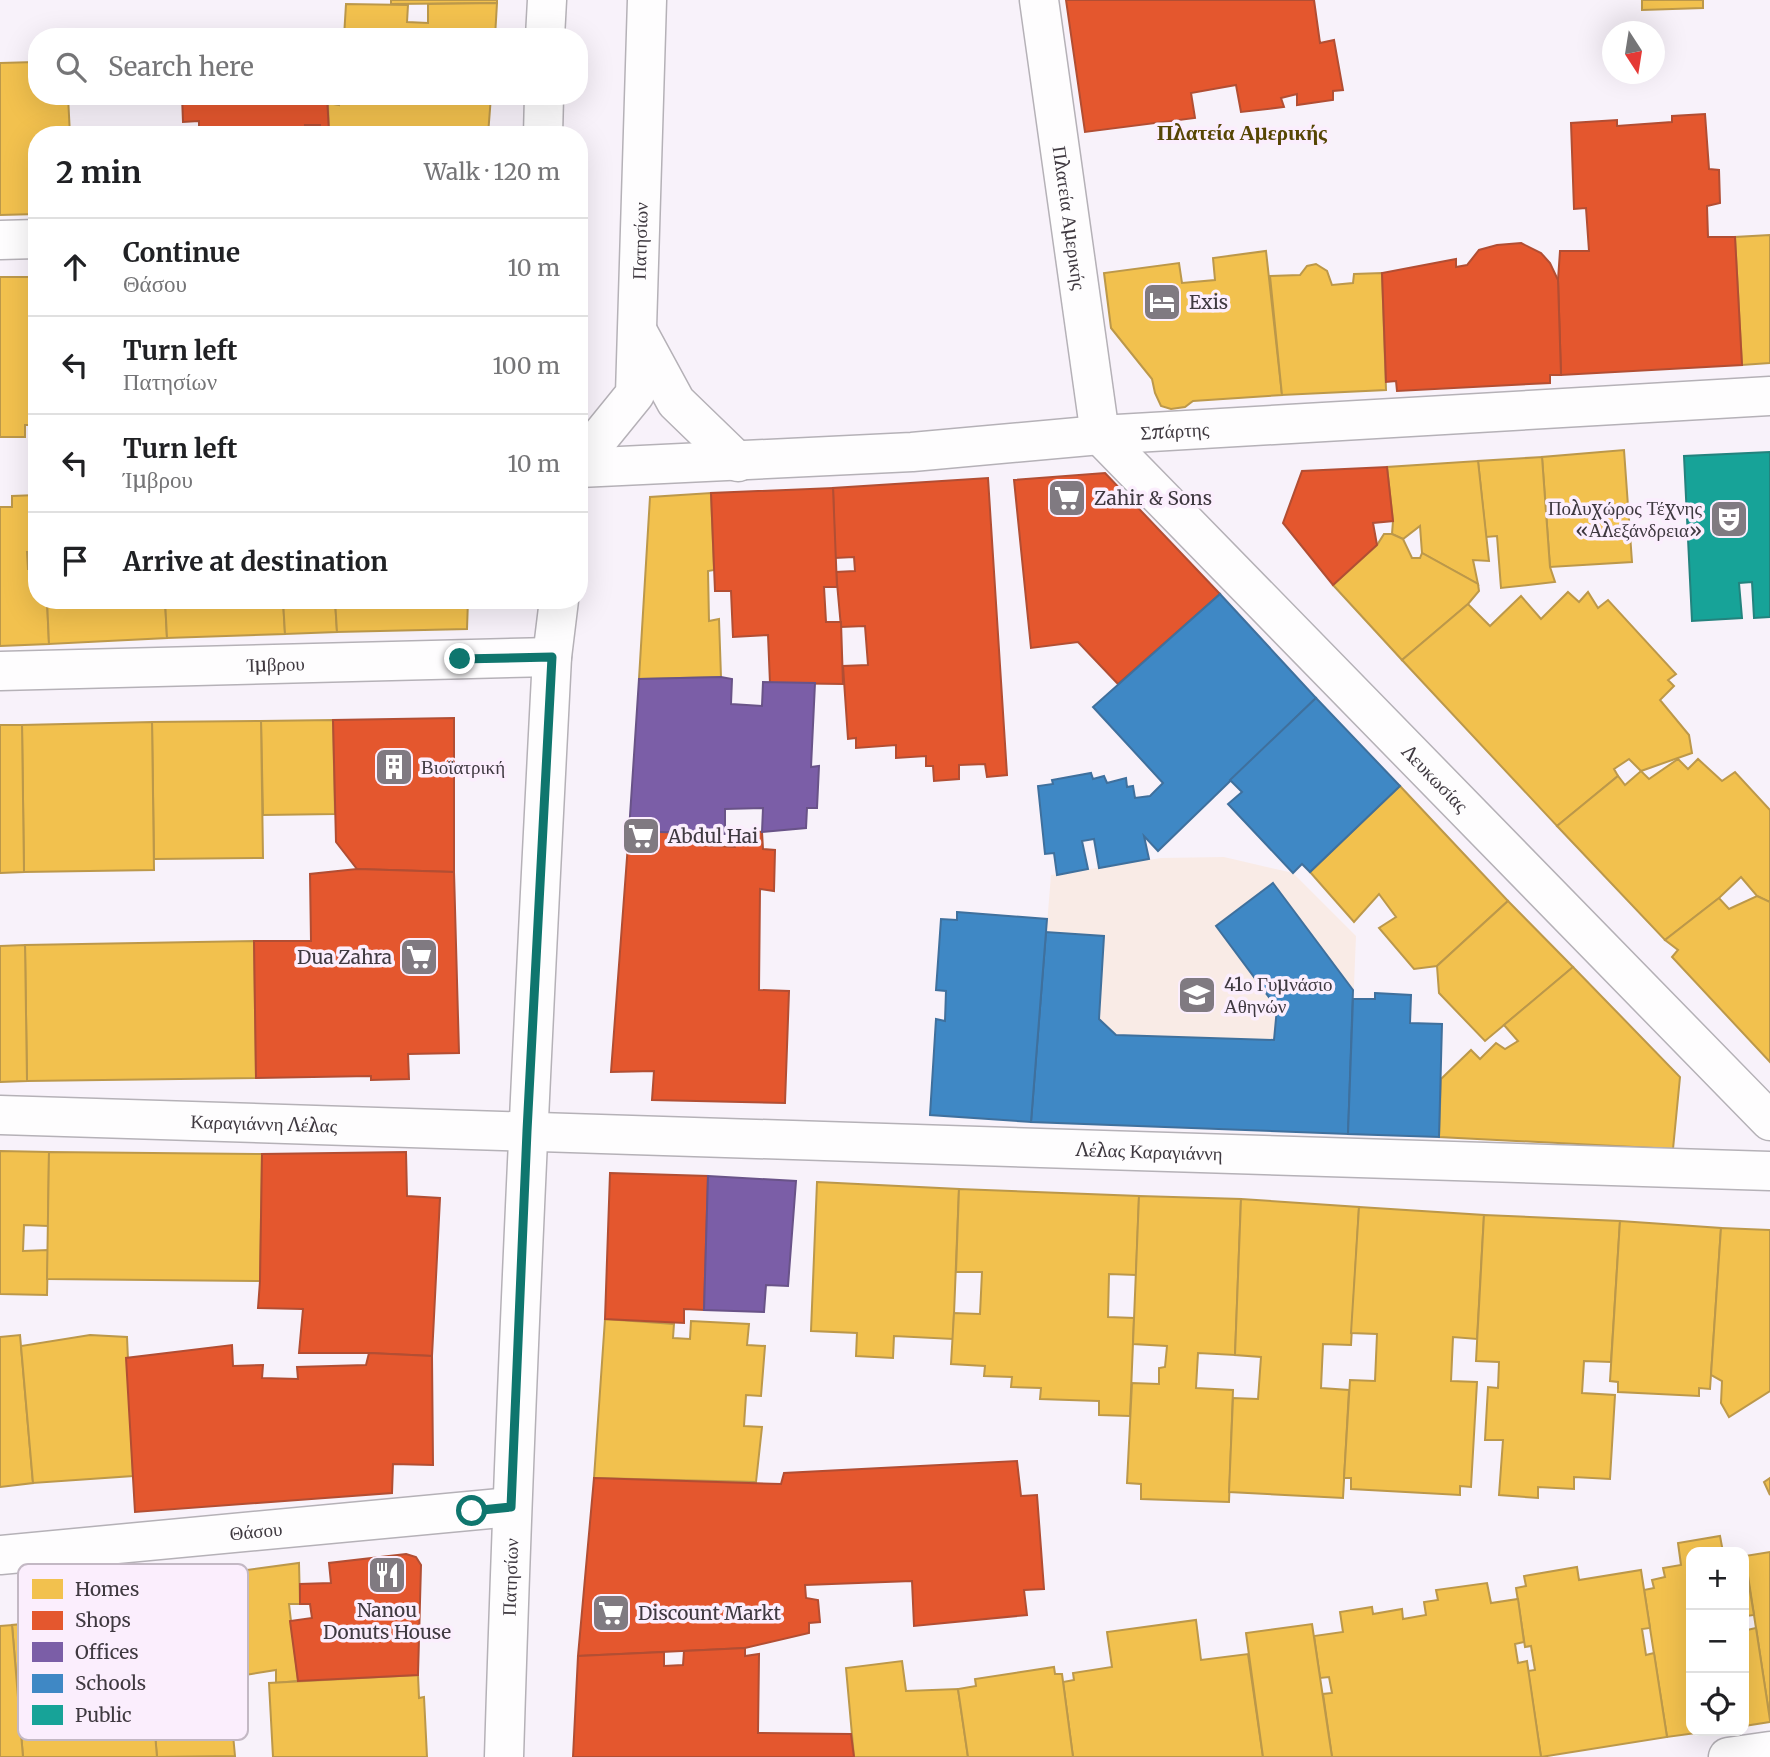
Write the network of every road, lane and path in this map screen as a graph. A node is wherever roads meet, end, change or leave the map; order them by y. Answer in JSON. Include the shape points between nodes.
{"nodes":[{"id":1,"x":547,"y":0,"type":"edge"},
{"id":2,"x":647,"y":0,"type":"edge"},
{"id":3,"x":1039,"y":0,"type":"edge"},
{"id":4,"x":545,"y":28,"type":"edge"},
{"id":5,"x":544,"y":105,"type":"edge"},
{"id":6,"x":543,"y":126,"type":"edge"},
{"id":7,"x":28,"y":239,"type":"edge"},
{"id":8,"x":0,"y":240,"type":"edge"},
{"id":9,"x":638,"y":332,"type":"junction"},
{"id":10,"x":1770,"y":396,"type":"edge"},
{"id":11,"x":1100,"y":435,"type":"junction"},
{"id":12,"x":588,"y":454,"type":"edge"},
{"id":13,"x":738,"y":461,"type":"junction"},
{"id":14,"x":588,"y":465,"type":"edge"},
{"id":15,"x":558,"y":609,"type":"edge"},
{"id":16,"x":552,"y":657,"type":"junction"},
{"id":17,"x":0,"y":671,"type":"edge"},
{"id":18,"x":0,"y":1115,"type":"edge"},
{"id":19,"x":1770,"y":1121,"type":"edge"},
{"id":20,"x":527,"y":1131,"type":"junction"},
{"id":21,"x":1770,"y":1171,"type":"edge"},
{"id":22,"x":511,"y":1507,"type":"junction"},
{"id":23,"x":0,"y":1555,"type":"edge"},
{"id":24,"x":1770,"y":1751,"type":"edge"},
{"id":25,"x":505,"y":1757,"type":"edge"},
{"id":26,"x":1728,"y":1757,"type":"edge"}],
"edges":[{"from":1,"to":4,"type":"street"},
{"from":2,"to":9,"type":"street","name":"Πατησίων"},
{"from":3,"to":11,"type":"street","name":"Πλατεία Αμερικής"},
{"from":5,"to":6,"type":"street"},
{"from":7,"to":8,"type":"street"},
{"from":9,"to":12,"type":"street","name":"Πατησίων","via":[[635,394]]},
{"from":9,"to":13,"type":"street","via":[[676,402]]},
{"from":10,"to":11,"type":"street","name":"Σπάρτης"},
{"from":11,"to":13,"type":"street","name":"Σπάρτης"},
{"from":11,"to":19,"type":"street","name":"Λευκωσίας"},
{"from":13,"to":14,"type":"street","name":"Σπάρτης"},
{"from":15,"to":16,"type":"street","name":"Πατησίων"},
{"from":16,"to":17,"type":"street","name":"Ίμβρου"},
{"from":16,"to":20,"type":"street","name":"Πατησίων"},
{"from":18,"to":20,"type":"street","name":"Καραγιάννη Λέλας"},
{"from":20,"to":21,"type":"street","name":"Λέλας Καραγιάννη"},
{"from":20,"to":22,"type":"street","name":"Πατησίων"},
{"from":22,"to":23,"type":"street","name":"Θάσου"},
{"from":22,"to":25,"type":"street","name":"Πατησίων"},
{"from":24,"to":26,"type":"street"}]}
